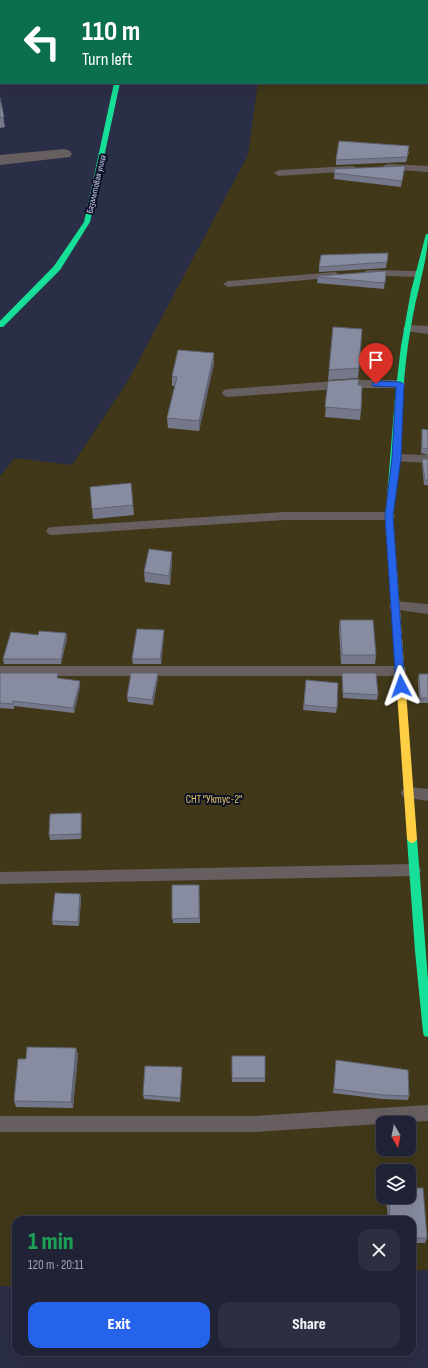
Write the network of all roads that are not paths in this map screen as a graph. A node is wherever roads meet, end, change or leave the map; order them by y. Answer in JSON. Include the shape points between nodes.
{"nodes":[{"id":1,"x":117,"y":84,"type":"edge"},
{"id":2,"x":64,"y":154,"type":"dead end"},
{"id":3,"x":0,"y":160,"type":"edge"},
{"id":4,"x":382,"y":167,"type":"edge"},
{"id":5,"x":358,"y":168,"type":"edge"},
{"id":6,"x":428,"y":169,"type":"edge"},
{"id":7,"x":278,"y":173,"type":"dead end"},
{"id":8,"x":428,"y":236,"type":"edge"},
{"id":9,"x":361,"y":273,"type":"edge"},
{"id":10,"x":417,"y":274,"type":"junction"},
{"id":11,"x":345,"y":275,"type":"edge"},
{"id":12,"x":228,"y":284,"type":"dead end"},
{"id":13,"x":0,"y":326,"type":"edge"},
{"id":14,"x":408,"y":329,"type":"junction"},
{"id":15,"x":428,"y":330,"type":"edge"},
{"id":16,"x":400,"y":384,"type":"junction"},
{"id":17,"x":228,"y":393,"type":"dead end"},
{"id":18,"x":396,"y":458,"type":"junction"},
{"id":19,"x":428,"y":460,"type":"edge"},
{"id":20,"x":389,"y":516,"type":"junction"},
{"id":21,"x":52,"y":531,"type":"dead end"},
{"id":22,"x":395,"y":606,"type":"junction"},
{"id":23,"x":428,"y":609,"type":"edge"},
{"id":24,"x":0,"y":671,"type":"edge"},
{"id":25,"x":400,"y":671,"type":"junction"},
{"id":26,"x":408,"y":793,"type":"junction"},
{"id":27,"x":428,"y":795,"type":"edge"},
{"id":28,"x":414,"y":870,"type":"junction"},
{"id":29,"x":0,"y":878,"type":"edge"},
{"id":30,"x":424,"y":951,"type":"edge"},
{"id":31,"x":428,"y":1032,"type":"edge"},
{"id":32,"x":428,"y":1113,"type":"edge"},
{"id":33,"x":0,"y":1124,"type":"edge"}],
"edges":[{"from":1,"to":13,"type":"street","name":"Базальтовая улица","via":[[87,222],[57,268]]},
{"from":2,"to":3,"type":"street"},
{"from":4,"to":6,"type":"lane"},
{"from":5,"to":7,"type":"lane"},
{"from":8,"to":10,"type":"street"},
{"from":9,"to":10,"type":"lane"},
{"from":10,"to":14,"type":"street"},
{"from":11,"to":12,"type":"lane"},
{"from":14,"to":15,"type":"lane"},
{"from":14,"to":16,"type":"street"},
{"from":16,"to":17,"type":"lane","via":[[352,384]]},
{"from":16,"to":18,"type":"street"},
{"from":18,"to":19,"type":"lane"},
{"from":18,"to":20,"type":"street"},
{"from":20,"to":21,"type":"lane","via":[[285,516]]},
{"from":20,"to":22,"type":"street"},
{"from":22,"to":23,"type":"lane"},
{"from":22,"to":25,"type":"street"},
{"from":24,"to":25,"type":"lane"},
{"from":25,"to":26,"type":"street"},
{"from":26,"to":27,"type":"lane"},
{"from":26,"to":28,"type":"street"},
{"from":28,"to":29,"type":"lane"},
{"from":28,"to":30,"type":"street"},
{"from":30,"to":31,"type":"street"},
{"from":32,"to":33,"type":"lane","via":[[252,1124]]}]}
